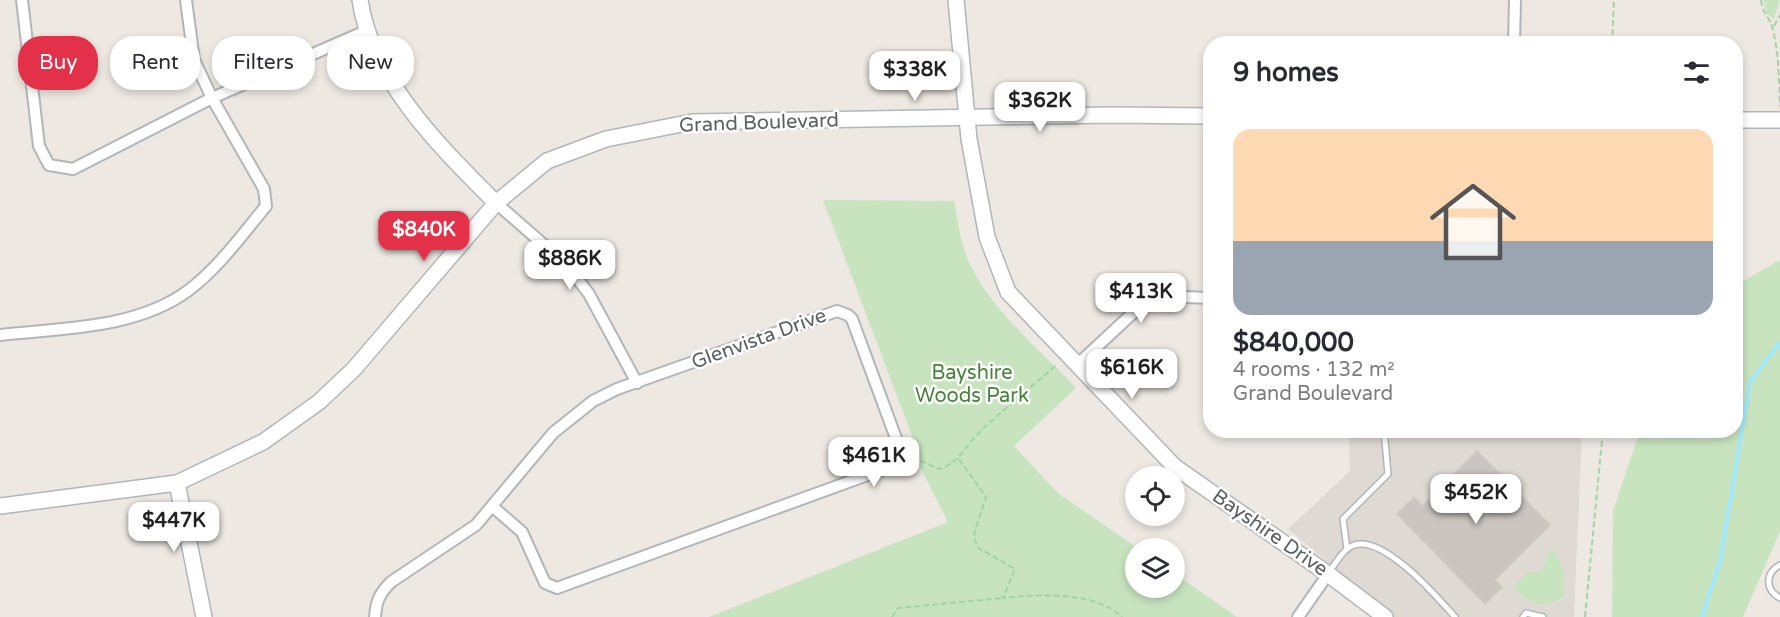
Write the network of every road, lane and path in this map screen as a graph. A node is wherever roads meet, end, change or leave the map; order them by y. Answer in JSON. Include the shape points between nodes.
{"nodes":[{"id":1,"x":22,"y":0,"type":"edge"},
{"id":2,"x":186,"y":0,"type":"edge"},
{"id":3,"x":360,"y":0,"type":"edge"},
{"id":4,"x":956,"y":0,"type":"edge"},
{"id":5,"x":1515,"y":0,"type":"edge"},
{"id":6,"x":1614,"y":0,"type":"edge"},
{"id":7,"x":1761,"y":0,"type":"edge"},
{"id":8,"x":1780,"y":16,"type":"edge"},
{"id":9,"x":1773,"y":27,"type":"junction"},
{"id":10,"x":368,"y":30,"type":"junction"},
{"id":11,"x":1514,"y":36,"type":"edge"},
{"id":12,"x":1612,"y":36,"type":"edge"},
{"id":13,"x":212,"y":98,"type":"junction"},
{"id":14,"x":1203,"y":116,"type":"edge"},
{"id":15,"x":968,"y":117,"type":"junction"},
{"id":16,"x":1743,"y":120,"type":"edge"},
{"id":17,"x":1780,"y":120,"type":"edge"},
{"id":18,"x":496,"y":203,"type":"junction"},
{"id":19,"x":1203,"y":298,"type":"edge"},
{"id":20,"x":0,"y":335,"type":"edge"},
{"id":21,"x":1056,"y":365,"type":"dead end"},
{"id":22,"x":1077,"y":365,"type":"junction"},
{"id":23,"x":637,"y":383,"type":"junction"},
{"id":24,"x":1385,"y":438,"type":"edge"},
{"id":25,"x":1603,"y":438,"type":"edge"},
{"id":26,"x":912,"y":457,"type":"dead end"},
{"id":27,"x":959,"y":459,"type":"junction"},
{"id":28,"x":177,"y":483,"type":"junction"},
{"id":29,"x":0,"y":506,"type":"edge"},
{"id":30,"x":493,"y":507,"type":"junction"},
{"id":31,"x":1347,"y":549,"type":"junction"},
{"id":32,"x":1780,"y":566,"type":"edge"},
{"id":33,"x":1328,"y":574,"type":"junction"},
{"id":34,"x":1003,"y":598,"type":"junction"},
{"id":35,"x":1780,"y":598,"type":"edge"},
{"id":36,"x":204,"y":617,"type":"edge"},
{"id":37,"x":375,"y":617,"type":"edge"},
{"id":38,"x":892,"y":617,"type":"edge"},
{"id":39,"x":1122,"y":617,"type":"edge"},
{"id":40,"x":1298,"y":617,"type":"edge"},
{"id":41,"x":1385,"y":617,"type":"edge"},
{"id":42,"x":1455,"y":617,"type":"edge"},
{"id":43,"x":1523,"y":617,"type":"edge"},
{"id":44,"x":1543,"y":617,"type":"edge"},
{"id":45,"x":1586,"y":617,"type":"edge"}],
"edges":[{"from":1,"to":13,"type":"street","via":[[39,146],[49,165],[73,169]]},
{"from":2,"to":13,"type":"street","via":[[194,60]]},
{"from":3,"to":10,"type":"street"},
{"from":4,"to":15,"type":"street","name":"Bayshire Drive"},
{"from":5,"to":11,"type":"street"},
{"from":6,"to":12,"type":"path"},
{"from":7,"to":9,"type":"path","via":[[1766,19]]},
{"from":8,"to":9,"type":"path"},
{"from":9,"to":17,"type":"path"},
{"from":10,"to":13,"type":"street"},
{"from":10,"to":18,"type":"street","via":[[388,75],[418,118]]},
{"from":13,"to":20,"type":"street","via":[[264,189],[266,206],[219,263],[188,290],[151,311],[101,324]]},
{"from":14,"to":15,"type":"street","name":"Grand Boulevard"},
{"from":15,"to":18,"type":"street","name":"Grand Boulevard","via":[[692,122],[606,139],[547,161]]},
{"from":15,"to":22,"type":"street","name":"Bayshire Drive","via":[[987,237],[1008,292]]},
{"from":16,"to":17,"type":"street"},
{"from":18,"to":23,"type":"street","via":[[572,272],[589,294]]},
{"from":18,"to":28,"type":"street","name":"Grand Boulevard","via":[[354,369],[319,402],[263,442]]},
{"from":19,"to":22,"type":"street","via":[[1148,299]]},
{"from":21,"to":27,"type":"path","via":[[975,437]]},
{"from":22,"to":33,"type":"street","name":"Bayshire Drive","via":[[1175,467]]},
{"from":23,"to":30,"type":"street","name":"Glenvista Drive","via":[[617,389],[577,411],[553,433]]},
{"from":23,"to":30,"type":"street","name":"Glenvista Drive","via":[[843,312],[854,324],[898,452],[884,470],[557,588],[545,583],[522,532]]},
{"from":24,"to":31,"type":"lane","via":[[1388,474],[1343,519]]},
{"from":25,"to":45,"type":"path"},
{"from":26,"to":27,"type":"path","via":[[939,469]]},
{"from":27,"to":34,"type":"path","via":[[986,497],[974,534],[977,548],[1016,569]]},
{"from":28,"to":29,"type":"street","name":"Grand Boulevard"},
{"from":28,"to":36,"type":"street"},
{"from":30,"to":37,"type":"street","name":"Glenvista Drive","via":[[476,525],[392,582],[376,604]]},
{"from":31,"to":33,"type":"lane"},
{"from":31,"to":42,"type":"lane","via":[[1357,544],[1382,550],[1420,579]]},
{"from":32,"to":35,"type":"lane","via":[[1772,571],[1768,581],[1772,592]]},
{"from":33,"to":40,"type":"street"},
{"from":33,"to":41,"type":"street","name":"Bayshire Drive"},
{"from":34,"to":38,"type":"path","via":[[898,608]]},
{"from":34,"to":39,"type":"path","via":[[1042,594],[1099,602]]},
{"from":43,"to":44,"type":"lane"}]}
